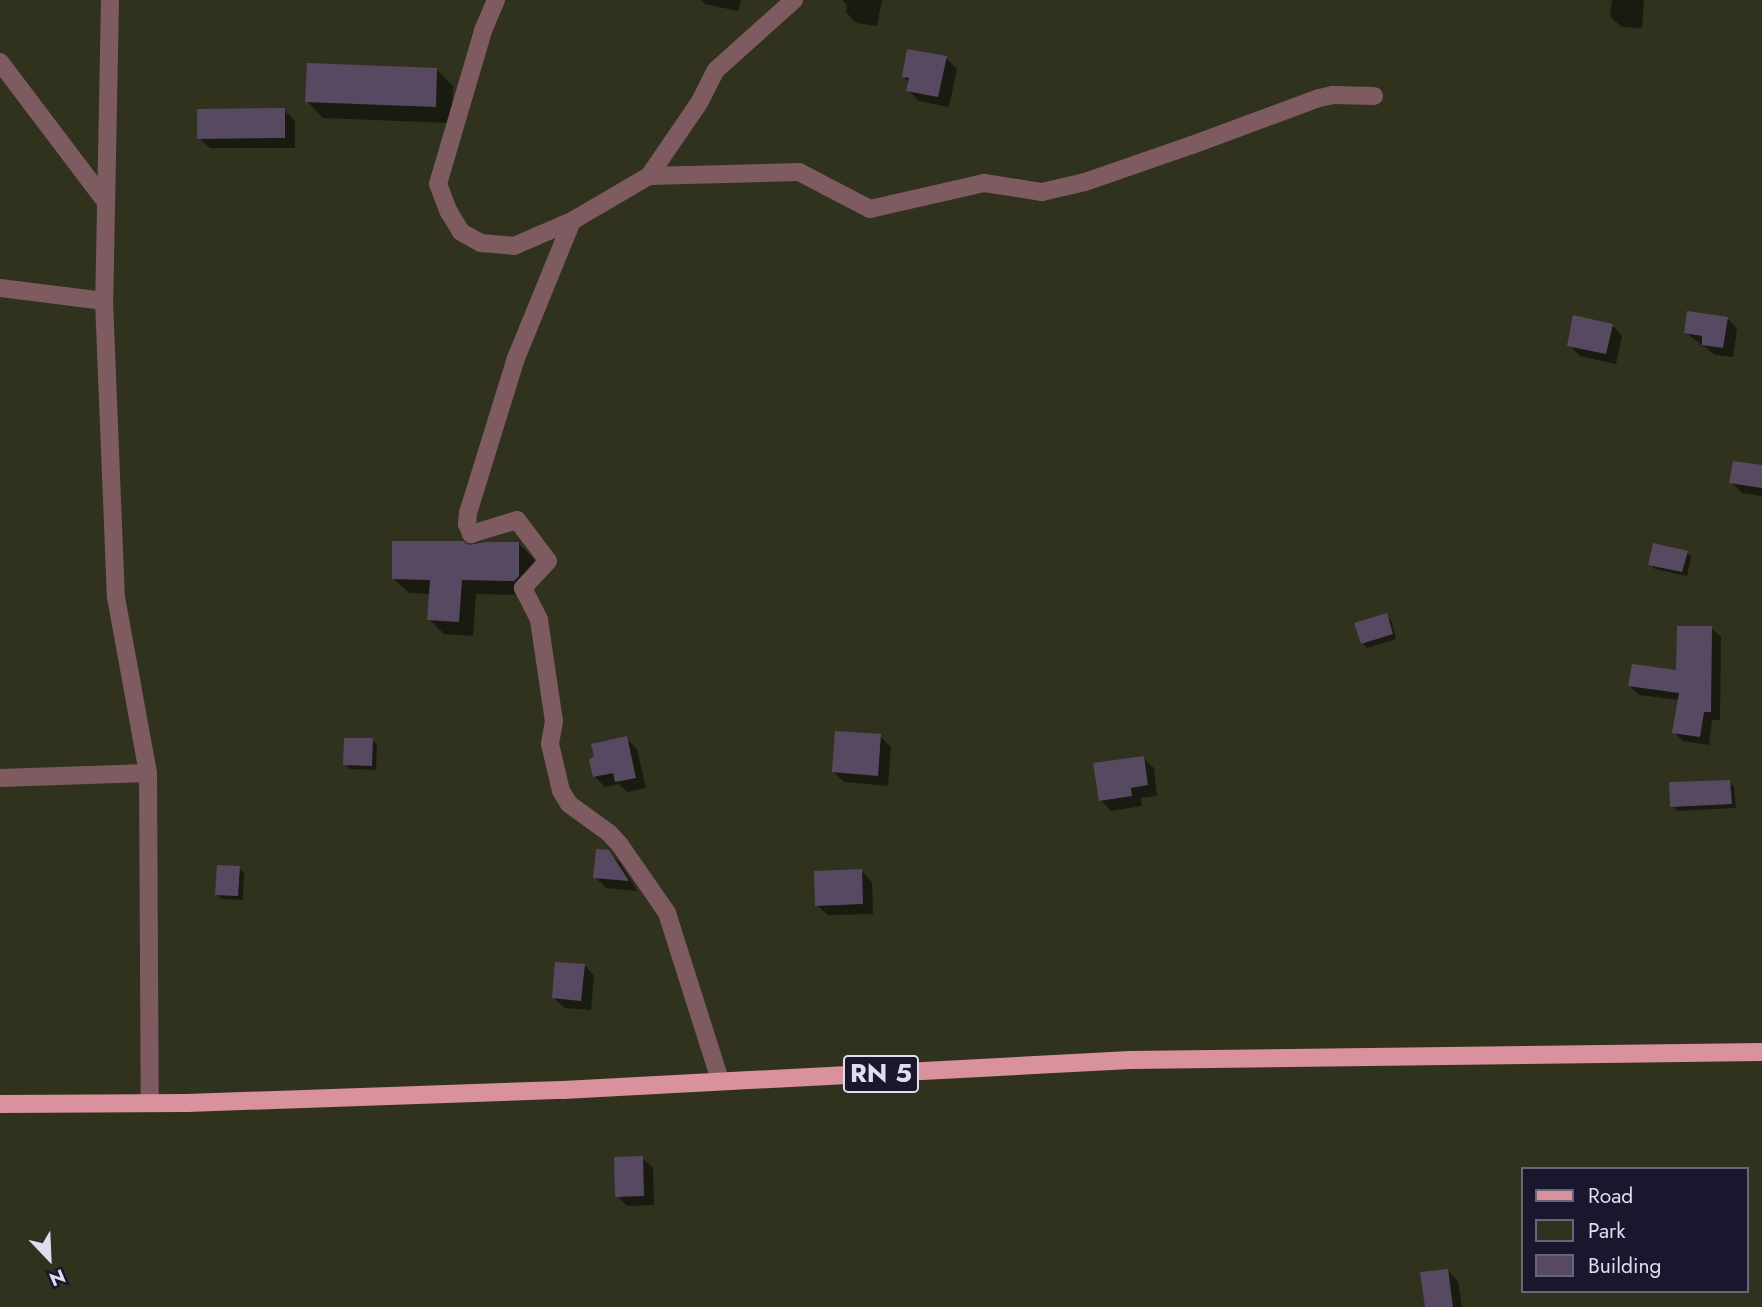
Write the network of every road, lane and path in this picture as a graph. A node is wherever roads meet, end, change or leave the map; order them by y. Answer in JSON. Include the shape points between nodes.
{"nodes":[{"id":1,"x":110,"y":0,"type":"edge"},
{"id":2,"x":496,"y":0,"type":"edge"},
{"id":3,"x":794,"y":0,"type":"edge"},
{"id":4,"x":0,"y":62,"type":"edge"},
{"id":5,"x":1374,"y":96,"type":"dead end"},
{"id":6,"x":649,"y":176,"type":"junction"},
{"id":7,"x":106,"y":202,"type":"junction"},
{"id":8,"x":572,"y":221,"type":"junction"},
{"id":9,"x":0,"y":288,"type":"edge"},
{"id":10,"x":104,"y":301,"type":"junction"},
{"id":11,"x":148,"y":773,"type":"junction"},
{"id":12,"x":0,"y":778,"type":"edge"},
{"id":13,"x":1762,"y":1052,"type":"edge"},
{"id":14,"x":720,"y":1080,"type":"junction"},
{"id":15,"x":150,"y":1101,"type":"junction"},
{"id":16,"x":0,"y":1104,"type":"edge"}],
"edges":[{"from":1,"to":7,"type":"street"},
{"from":2,"to":8,"type":"street","via":[[438,184],[461,232],[481,243],[514,246]]},
{"from":3,"to":6,"type":"street","via":[[716,70]]},
{"from":4,"to":7,"type":"street"},
{"from":5,"to":6,"type":"street","via":[[1319,98],[1109,174],[1042,192],[984,183],[870,209],[799,172]]},
{"from":6,"to":8,"type":"street"},
{"from":7,"to":10,"type":"street"},
{"from":8,"to":14,"type":"street","via":[[516,358],[467,524],[471,534],[517,520],[548,561],[523,588],[539,620],[554,721],[550,744],[561,791],[583,817],[620,845],[667,913]]},
{"from":9,"to":10,"type":"street"},
{"from":10,"to":11,"type":"street","via":[[116,597]]},
{"from":11,"to":12,"type":"street"},
{"from":11,"to":15,"type":"street"},
{"from":13,"to":14,"type":"main road","number":"RN 5","via":[[1130,1060]]},
{"from":14,"to":15,"type":"main road","number":"RN 5","via":[[563,1090]]},
{"from":15,"to":16,"type":"main road","number":"RN 5"}]}
